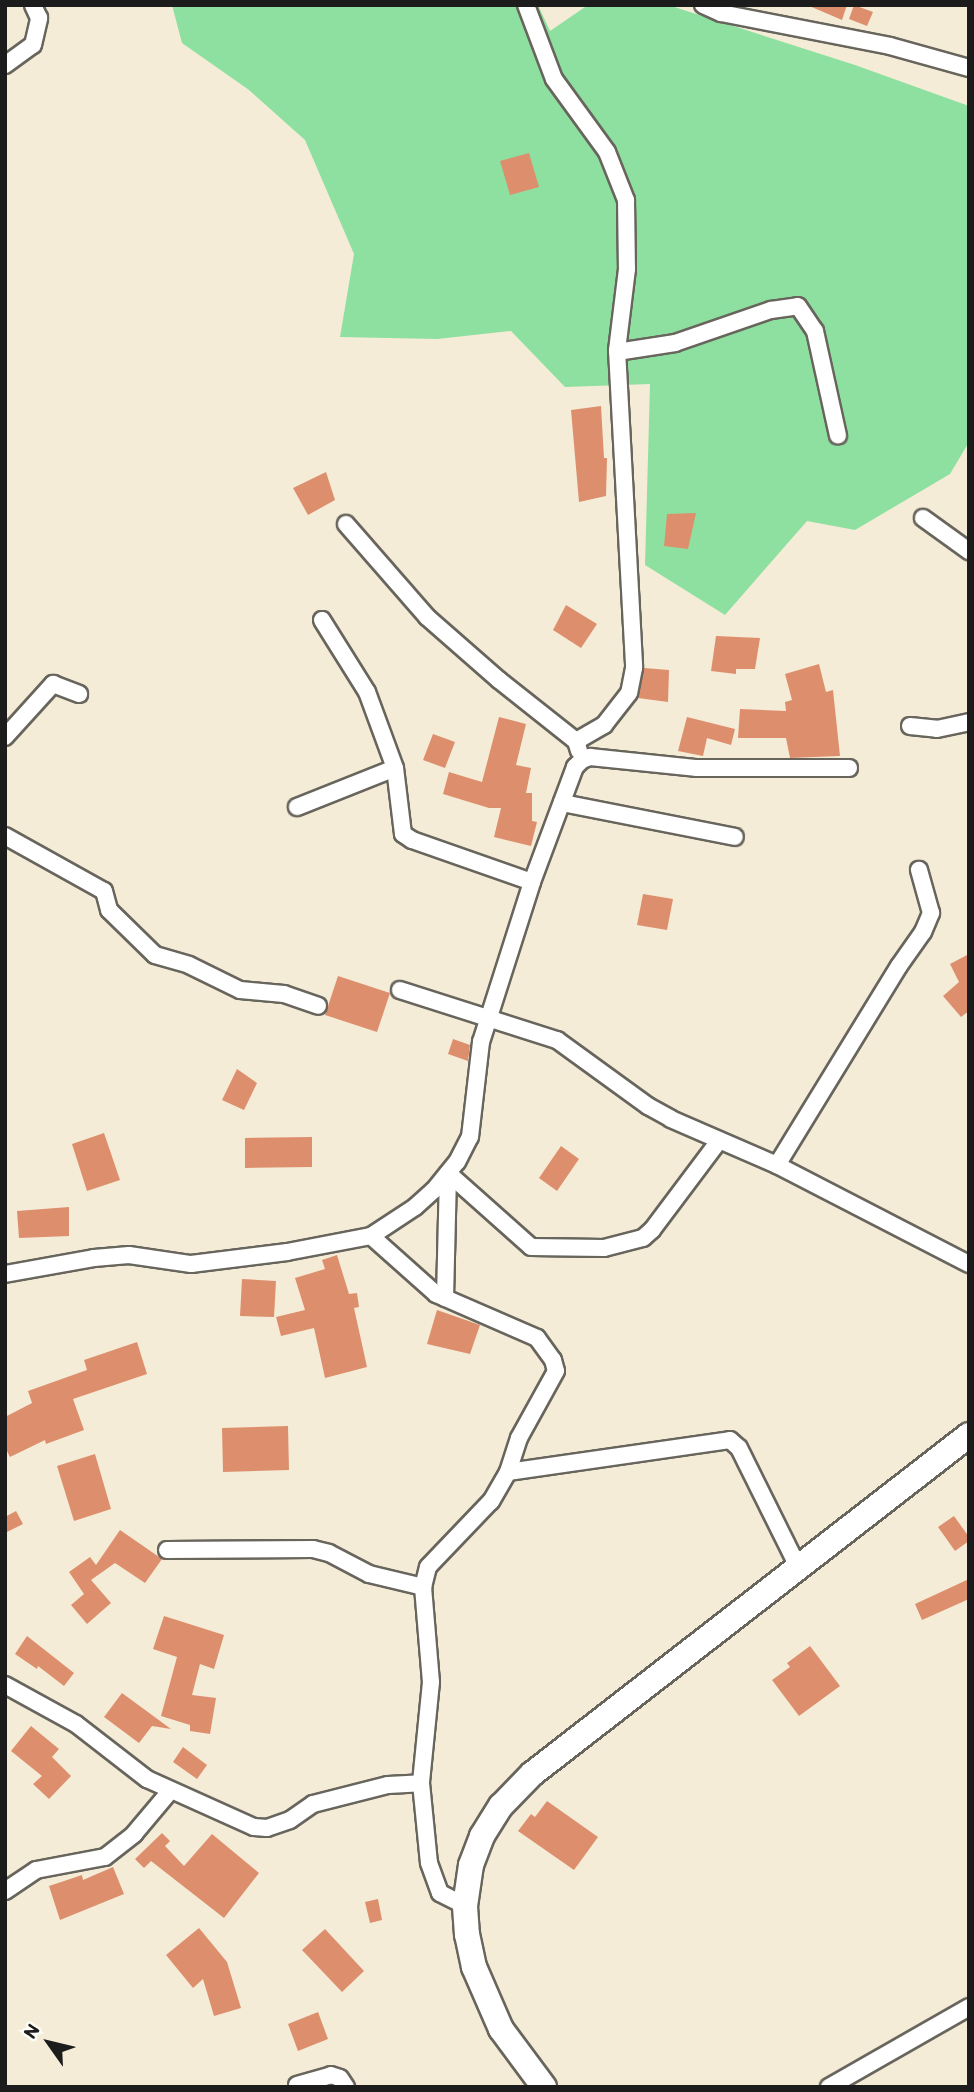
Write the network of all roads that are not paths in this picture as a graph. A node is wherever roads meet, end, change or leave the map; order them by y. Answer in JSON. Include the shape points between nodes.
{"nodes":[{"id":1,"x":33,"y":5,"type":"edge"},
{"id":2,"x":526,"y":5,"type":"edge"},
{"id":3,"x":703,"y":5,"type":"edge"},
{"id":4,"x":5,"y":65,"type":"edge"},
{"id":5,"x":969,"y":68,"type":"edge"},
{"id":6,"x":617,"y":352,"type":"junction"},
{"id":7,"x":838,"y":436,"type":"dead end"},
{"id":8,"x":923,"y":518,"type":"dead end"},
{"id":9,"x":346,"y":524,"type":"dead end"},
{"id":10,"x":969,"y":551,"type":"edge"},
{"id":11,"x":323,"y":620,"type":"dead end"},
{"id":12,"x":79,"y":694,"type":"dead end"},
{"id":13,"x":969,"y":722,"type":"edge"},
{"id":14,"x":909,"y":726,"type":"dead end"},
{"id":15,"x":5,"y":737,"type":"edge"},
{"id":16,"x":576,"y":741,"type":"junction"},
{"id":17,"x":582,"y":760,"type":"junction"},
{"id":18,"x":395,"y":768,"type":"junction"},
{"id":19,"x":849,"y":768,"type":"dead end"},
{"id":20,"x":562,"y":803,"type":"junction"},
{"id":21,"x":297,"y":807,"type":"dead end"},
{"id":22,"x":5,"y":836,"type":"edge"},
{"id":23,"x":735,"y":837,"type":"dead end"},
{"id":24,"x":919,"y":870,"type":"dead end"},
{"id":25,"x":532,"y":882,"type":"junction"},
{"id":26,"x":400,"y":990,"type":"dead end"},
{"id":27,"x":318,"y":1006,"type":"dead end"},
{"id":28,"x":488,"y":1020,"type":"junction"},
{"id":29,"x":719,"y":1142,"type":"junction"},
{"id":30,"x":777,"y":1165,"type":"junction"},
{"id":31,"x":448,"y":1173,"type":"junction"},
{"id":32,"x":371,"y":1236,"type":"junction"},
{"id":33,"x":969,"y":1264,"type":"edge"},
{"id":34,"x":5,"y":1274,"type":"edge"},
{"id":35,"x":445,"y":1298,"type":"junction"},
{"id":36,"x":969,"y":1435,"type":"edge"},
{"id":37,"x":508,"y":1472,"type":"junction"},
{"id":38,"x":167,"y":1550,"type":"dead end"},
{"id":39,"x":798,"y":1567,"type":"junction"},
{"id":40,"x":423,"y":1587,"type":"junction"},
{"id":41,"x":5,"y":1685,"type":"edge"},
{"id":42,"x":421,"y":1783,"type":"junction"},
{"id":43,"x":171,"y":1790,"type":"junction"},
{"id":44,"x":5,"y":1891,"type":"edge"},
{"id":45,"x":465,"y":1906,"type":"junction"},
{"id":46,"x":969,"y":2007,"type":"edge"},
{"id":47,"x":297,"y":2085,"type":"edge"},
{"id":48,"x":542,"y":2086,"type":"edge"},
{"id":49,"x":346,"y":2087,"type":"edge"},
{"id":50,"x":829,"y":2087,"type":"edge"}],
"edges":[{"from":1,"to":4,"type":"street","via":[[39,18],[33,45]]},
{"from":2,"to":6,"type":"street","via":[[554,79],[607,152],[626,200],[627,269]]},
{"from":3,"to":5,"type":"street","via":[[721,13],[890,46]]},
{"from":6,"to":7,"type":"street","via":[[675,344],[771,310],[798,306],[815,331]]},
{"from":6,"to":16,"type":"street","via":[[634,667],[629,693],[604,725]]},
{"from":8,"to":10,"type":"street"},
{"from":9,"to":16,"type":"street","via":[[426,617]]},
{"from":11,"to":18,"type":"street","via":[[367,692]]},
{"from":12,"to":15,"type":"street","via":[[53,684]]},
{"from":13,"to":14,"type":"street","via":[[937,729]]},
{"from":16,"to":17,"type":"street"},
{"from":17,"to":19,"type":"street","via":[[590,757],[697,768]]},
{"from":17,"to":20,"type":"street"},
{"from":18,"to":21,"type":"street"},
{"from":18,"to":25,"type":"street","via":[[404,834]]},
{"from":20,"to":23,"type":"street"},
{"from":20,"to":25,"type":"street"},
{"from":22,"to":27,"type":"street","via":[[104,891],[109,911],[155,956],[189,965],[240,989],[284,994]]},
{"from":24,"to":30,"type":"street","via":[[931,913],[923,932]]},
{"from":25,"to":28,"type":"street"},
{"from":26,"to":28,"type":"street"},
{"from":28,"to":29,"type":"street","via":[[557,1040],[648,1106]]},
{"from":28,"to":31,"type":"street","via":[[478,1060],[470,1137]]},
{"from":29,"to":30,"type":"street"},
{"from":29,"to":31,"type":"street","via":[[652,1230],[643,1238],[604,1248],[531,1247]]},
{"from":30,"to":33,"type":"street"},
{"from":31,"to":32,"type":"street","via":[[415,1207]]},
{"from":31,"to":35,"type":"street"},
{"from":32,"to":34,"type":"street","via":[[202,1262],[129,1255]]},
{"from":32,"to":35,"type":"street","via":[[417,1281]]},
{"from":35,"to":37,"type":"street","via":[[537,1338],[553,1360],[556,1371],[519,1438]]},
{"from":36,"to":39,"type":"main road"},
{"from":37,"to":39,"type":"street","via":[[730,1440]]},
{"from":37,"to":40,"type":"street","via":[[491,1501],[428,1567]]},
{"from":38,"to":40,"type":"street","via":[[313,1549],[369,1574]]},
{"from":39,"to":45,"type":"main road","via":[[532,1774],[501,1806],[482,1836],[471,1865]]},
{"from":40,"to":42,"type":"street","via":[[431,1682]]},
{"from":41,"to":43,"type":"street","via":[[76,1724],[148,1779]]},
{"from":42,"to":43,"type":"street","via":[[388,1785],[313,1804],[290,1820],[267,1828],[232,1820]]},
{"from":42,"to":45,"type":"street","via":[[429,1863],[440,1893]]},
{"from":43,"to":44,"type":"street","via":[[134,1833],[105,1857],[36,1870]]},
{"from":45,"to":48,"type":"main road","via":[[467,1935],[485,1996],[500,2029]]},
{"from":46,"to":50,"type":"street"},
{"from":47,"to":49,"type":"street","via":[[331,2076],[340,2078]]}]}
